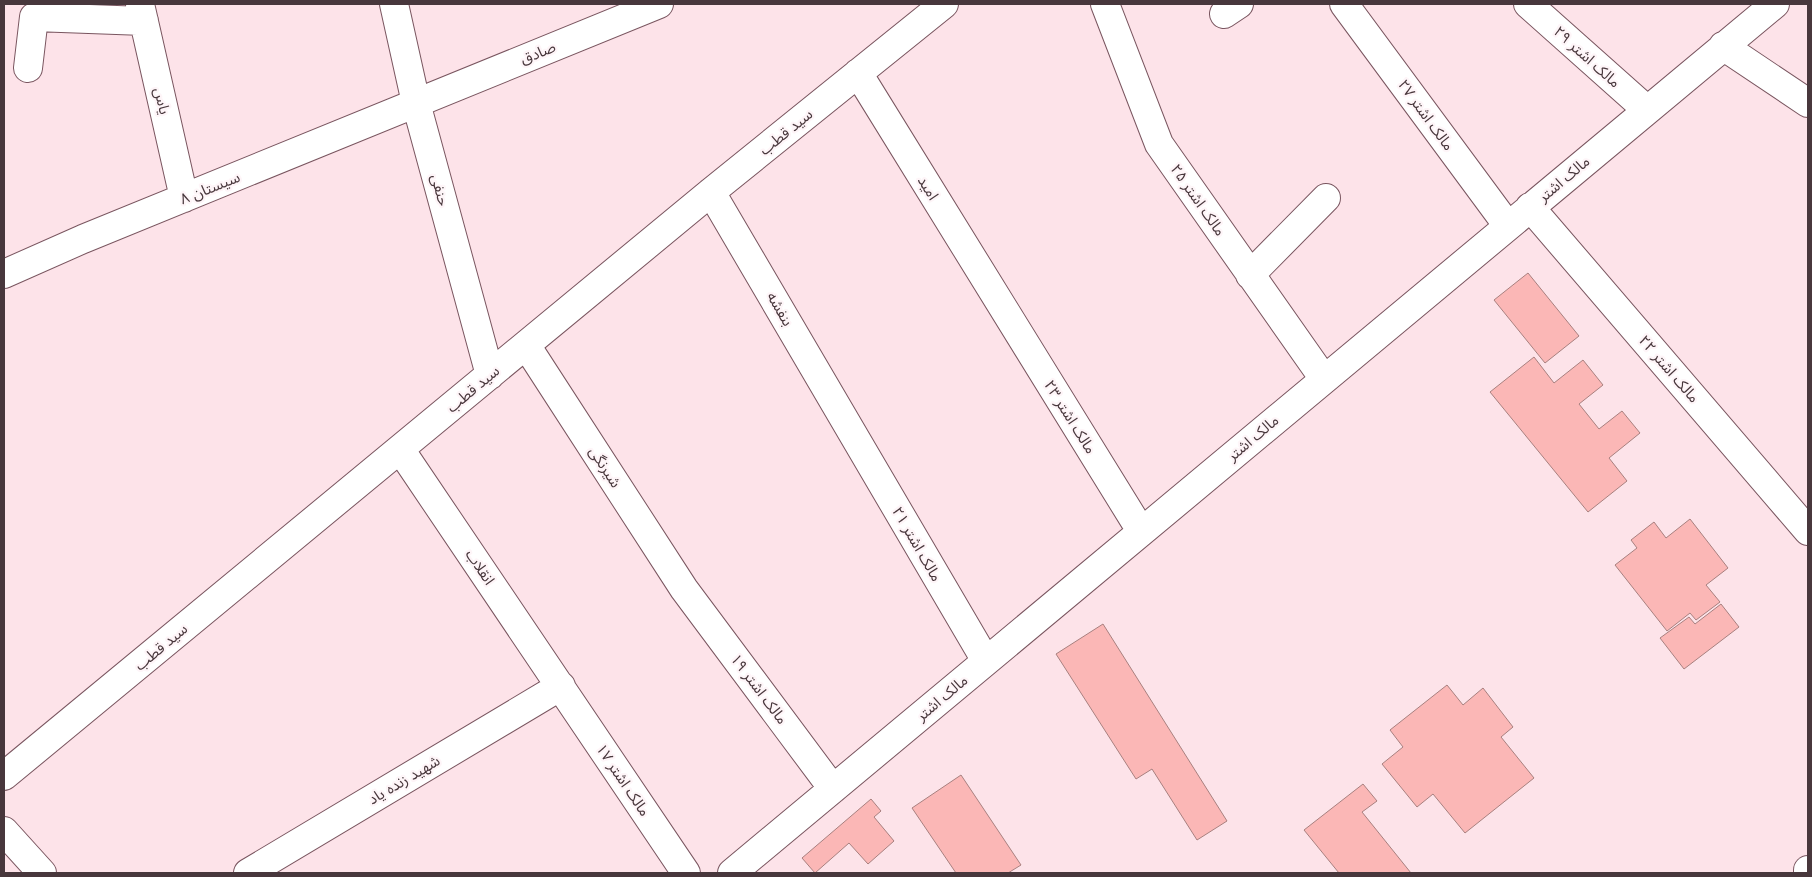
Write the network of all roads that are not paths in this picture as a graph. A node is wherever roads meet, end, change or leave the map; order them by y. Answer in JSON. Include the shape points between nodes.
{"nodes":[{"id":1,"x":394,"y":4,"type":"edge"},
{"id":2,"x":659,"y":4,"type":"edge"},
{"id":3,"x":944,"y":4,"type":"edge"},
{"id":4,"x":1105,"y":4,"type":"edge"},
{"id":5,"x":1344,"y":4,"type":"edge"},
{"id":6,"x":1528,"y":4,"type":"edge"},
{"id":7,"x":1775,"y":4,"type":"edge"},
{"id":8,"x":142,"y":12,"type":"edge"},
{"id":9,"x":1723,"y":46,"type":"junction"},
{"id":10,"x":28,"y":68,"type":"dead end"},
{"id":11,"x":858,"y":74,"type":"junction"},
{"id":12,"x":416,"y":103,"type":"junction"},
{"id":13,"x":1808,"y":104,"type":"edge"},
{"id":14,"x":1647,"y":110,"type":"junction"},
{"id":15,"x":711,"y":192,"type":"junction"},
{"id":16,"x":184,"y":198,"type":"junction"},
{"id":17,"x":1326,"y":198,"type":"dead end"},
{"id":18,"x":1530,"y":207,"type":"junction"},
{"id":19,"x":1508,"y":226,"type":"junction"},
{"id":20,"x":4,"y":274,"type":"edge"},
{"id":21,"x":1250,"y":275,"type":"junction"},
{"id":22,"x":999,"y":302,"type":"joint"},
{"id":23,"x":526,"y":345,"type":"junction"},
{"id":24,"x":490,"y":375,"type":"junction"},
{"id":25,"x":1324,"y":379,"type":"junction"},
{"id":26,"x":848,"y":426,"type":"joint"},
{"id":27,"x":400,"y":449,"type":"junction"},
{"id":28,"x":1141,"y":531,"type":"junction"},
{"id":29,"x":1808,"y":531,"type":"edge"},
{"id":30,"x":684,"y":590,"type":"joint"},
{"id":31,"x":986,"y":661,"type":"junction"},
{"id":32,"x":560,"y":686,"type":"junction"},
{"id":33,"x":4,"y":776,"type":"edge"},
{"id":34,"x":833,"y":789,"type":"junction"},
{"id":35,"x":4,"y":831,"type":"edge"},
{"id":36,"x":42,"y":873,"type":"edge"},
{"id":37,"x":248,"y":873,"type":"edge"},
{"id":38,"x":686,"y":873,"type":"edge"},
{"id":39,"x":732,"y":873,"type":"edge"}],
"edges":[{"from":1,"to":12,"type":"street","name":"حنفی"},
{"from":2,"to":12,"type":"street","name":"صادق"},
{"from":3,"to":11,"type":"street","name":"سید قطب"},
{"from":4,"to":21,"type":"street","name":"مالک اشتر ۲۵","via":[[1159,144]]},
{"from":5,"to":19,"type":"street","name":"مالک اشتر ۲۷"},
{"from":6,"to":14,"type":"street","name":"مالک اشتر ۲۹"},
{"from":7,"to":9,"type":"street","name":"مالک اشتر"},
{"from":8,"to":10,"type":"street","via":[[34,17]]},
{"from":8,"to":16,"type":"street","name":"یاس"},
{"from":9,"to":13,"type":"street"},
{"from":9,"to":14,"type":"street","name":"مالک اشتر"},
{"from":11,"to":15,"type":"street","name":"سید قطب"},
{"from":11,"to":22,"type":"street","name":"امید"},
{"from":12,"to":16,"type":"street","name":"سیستان ۸"},
{"from":12,"to":24,"type":"street","name":"حنفی"},
{"from":14,"to":18,"type":"street","name":"مالک اشتر"},
{"from":15,"to":23,"type":"street","name":"سید قطب"},
{"from":15,"to":26,"type":"street","name":"بنفشه"},
{"from":16,"to":20,"type":"street","name":"سیستان ۸"},
{"from":17,"to":21,"type":"street"},
{"from":18,"to":19,"type":"street","name":"مالک اشتر"},
{"from":18,"to":29,"type":"street","name":"مالک اشتر ۲۲"},
{"from":19,"to":25,"type":"street","name":"مالک اشتر"},
{"from":21,"to":25,"type":"street","name":"مالک اشتر ۲۵"},
{"from":22,"to":28,"type":"street","name":"مالک اشتر ۲۳"},
{"from":23,"to":24,"type":"street","name":"سید قطب"},
{"from":23,"to":30,"type":"street","name":"شیرنگی"},
{"from":24,"to":27,"type":"street","name":"سید قطب"},
{"from":25,"to":28,"type":"street","name":"مالک اشتر"},
{"from":26,"to":31,"type":"street","name":"مالک اشتر ۲۱"},
{"from":27,"to":32,"type":"street","name":"انقلاب"},
{"from":27,"to":33,"type":"street","name":"سید قطب"},
{"from":28,"to":31,"type":"street","name":"مالک اشتر"},
{"from":30,"to":34,"type":"street","name":"مالک اشتر ۱۹"},
{"from":31,"to":34,"type":"street","name":"مالک اشتر"},
{"from":32,"to":37,"type":"street","name":"شهید زنده یاد"},
{"from":32,"to":38,"type":"street","name":"مالک اشتر ۱۷"},
{"from":34,"to":39,"type":"street","name":"مالک اشتر"},
{"from":35,"to":36,"type":"street"}]}
